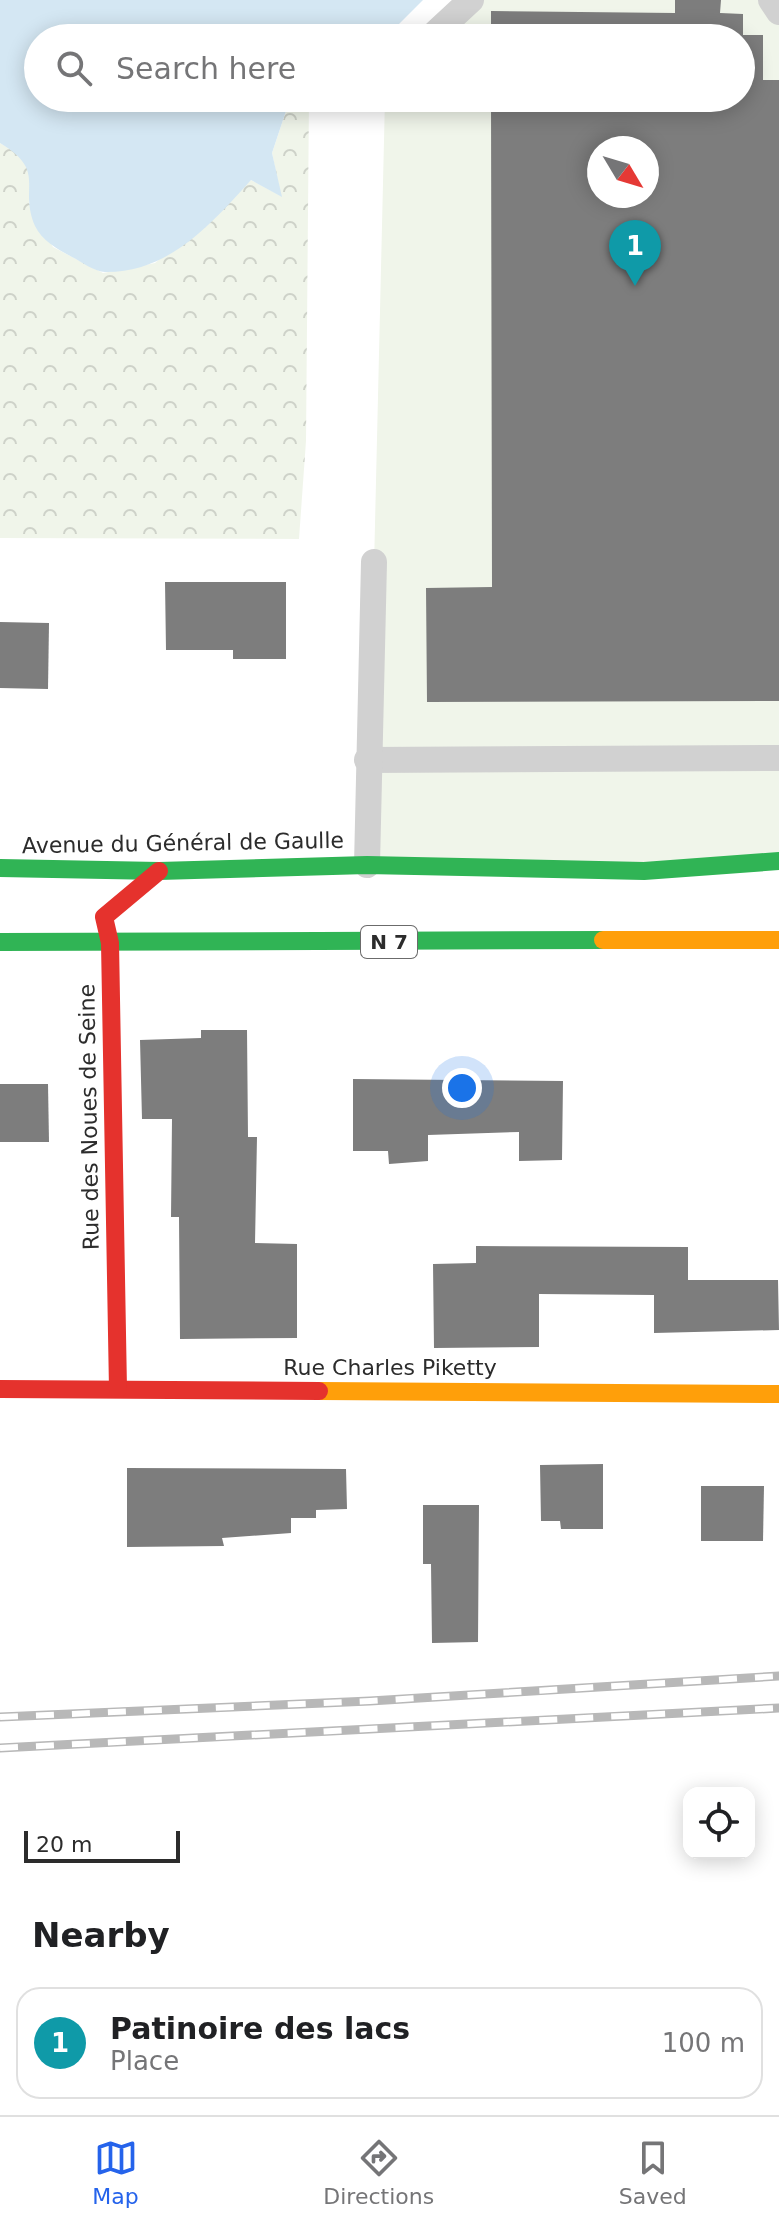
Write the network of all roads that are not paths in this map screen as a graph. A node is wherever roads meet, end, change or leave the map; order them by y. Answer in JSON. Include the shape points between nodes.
{"nodes":[{"id":1,"x":471,"y":0,"type":"edge"},
{"id":2,"x":771,"y":0,"type":"edge"},
{"id":3,"x":779,"y":12,"type":"edge"},
{"id":4,"x":445,"y":24,"type":"edge"},
{"id":5,"x":374,"y":562,"type":"dead end"},
{"id":6,"x":779,"y":758,"type":"edge"},
{"id":7,"x":367,"y":760,"type":"junction"},
{"id":8,"x":779,"y":861,"type":"edge"},
{"id":9,"x":367,"y":865,"type":"junction"},
{"id":10,"x":0,"y":868,"type":"edge"},
{"id":11,"x":159,"y":871,"type":"junction"},
{"id":12,"x":779,"y":940,"type":"edge"},
{"id":13,"x":0,"y":942,"type":"edge"},
{"id":14,"x":110,"y":943,"type":"junction"},
{"id":15,"x":0,"y":1389,"type":"edge"},
{"id":16,"x":118,"y":1389,"type":"junction"},
{"id":17,"x":779,"y":1394,"type":"edge"}],
"edges":[{"from":1,"to":4,"type":"lane"},
{"from":2,"to":3,"type":"lane"},
{"from":5,"to":7,"type":"lane"},
{"from":6,"to":7,"type":"lane"},
{"from":7,"to":9,"type":"lane"},
{"from":8,"to":9,"type":"main road","name":"Avenue du Général de Gaulle","via":[[644,871]]},
{"from":9,"to":11,"type":"main road","name":"Avenue du Général de Gaulle"},
{"from":10,"to":11,"type":"main road","name":"Avenue du Général de Gaulle"},
{"from":11,"to":14,"type":"main road","name":"Rue des Noues de Seine","via":[[104,917]]},
{"from":12,"to":14,"type":"main road","number":"N 7"},
{"from":13,"to":14,"type":"main road","number":"N 7"},
{"from":14,"to":16,"type":"main road","name":"Rue des Noues de Seine"},
{"from":15,"to":16,"type":"main road","name":"Rue Charles Piketty"},
{"from":16,"to":17,"type":"main road","name":"Rue Charles Piketty"}]}
